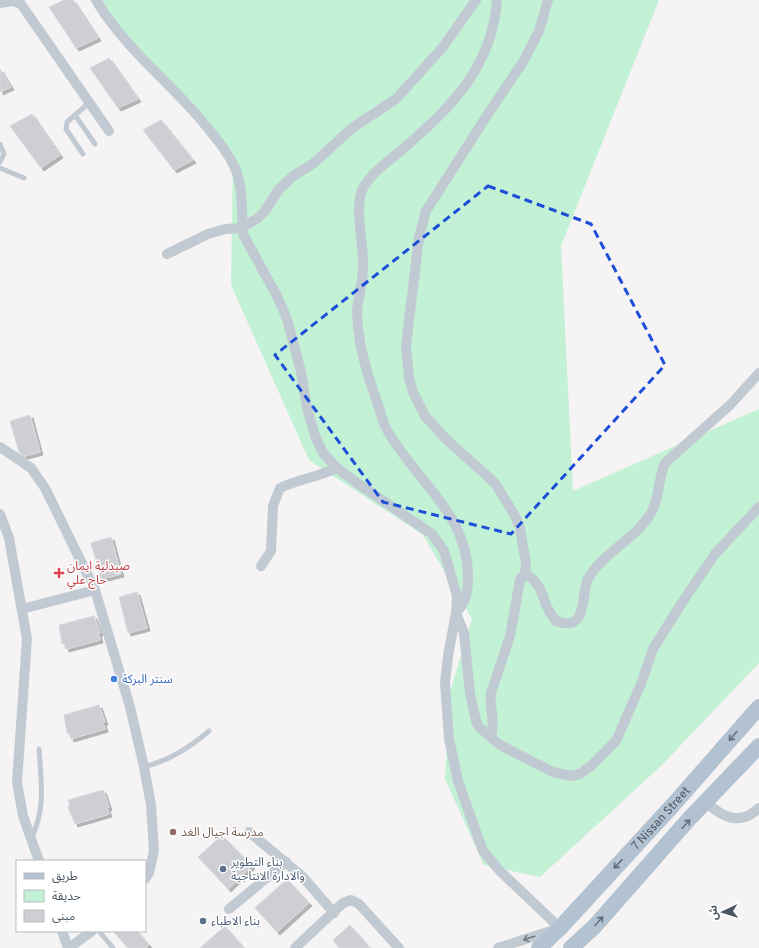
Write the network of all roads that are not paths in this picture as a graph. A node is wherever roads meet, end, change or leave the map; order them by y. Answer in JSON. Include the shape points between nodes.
{"nodes":[{"id":1,"x":96,"y":0,"type":"edge"},
{"id":2,"x":476,"y":0,"type":"edge"},
{"id":3,"x":497,"y":0,"type":"edge"},
{"id":4,"x":548,"y":0,"type":"edge"},
{"id":5,"x":0,"y":2,"type":"edge"},
{"id":6,"x":89,"y":103,"type":"junction"},
{"id":7,"x":75,"y":115,"type":"junction"},
{"id":8,"x":109,"y":131,"type":"dead end"},
{"id":9,"x":0,"y":144,"type":"edge"},
{"id":10,"x":94,"y":144,"type":"dead end"},
{"id":11,"x":83,"y":154,"type":"dead end"},
{"id":12,"x":0,"y":162,"type":"edge"},
{"id":13,"x":0,"y":168,"type":"edge"},
{"id":14,"x":24,"y":178,"type":"dead end"},
{"id":15,"x":241,"y":228,"type":"junction"},
{"id":16,"x":167,"y":254,"type":"dead end"},
{"id":17,"x":759,"y":373,"type":"edge"},
{"id":18,"x":0,"y":447,"type":"edge"},
{"id":19,"x":337,"y":468,"type":"junction"},
{"id":20,"x":759,"y":507,"type":"edge"},
{"id":21,"x":0,"y":514,"type":"edge"},
{"id":22,"x":260,"y":566,"type":"dead end"},
{"id":23,"x":525,"y":573,"type":"junction"},
{"id":24,"x":95,"y":590,"type":"junction"},
{"id":25,"x":22,"y":609,"type":"junction"},
{"id":26,"x":456,"y":613,"type":"junction"},
{"id":27,"x":759,"y":707,"type":"edge"},
{"id":28,"x":210,"y":731,"type":"dead end"},
{"id":29,"x":491,"y":737,"type":"junction"},
{"id":30,"x":759,"y":746,"type":"edge"},
{"id":31,"x":39,"y":749,"type":"dead end"},
{"id":32,"x":144,"y":767,"type":"junction"},
{"id":33,"x":706,"y":802,"type":"junction"},
{"id":34,"x":759,"y":808,"type":"edge"},
{"id":35,"x":249,"y":832,"type":"dead end"},
{"id":36,"x":32,"y":837,"type":"junction"},
{"id":37,"x":39,"y":860,"type":"edge"},
{"id":38,"x":286,"y":862,"type":"junction"},
{"id":39,"x":146,"y":878,"type":"edge"},
{"id":40,"x":229,"y":909,"type":"dead end"},
{"id":41,"x":334,"y":913,"type":"junction"},
{"id":42,"x":560,"y":928,"type":"junction"},
{"id":43,"x":62,"y":932,"type":"edge"},
{"id":44,"x":91,"y":932,"type":"edge"},
{"id":45,"x":100,"y":932,"type":"edge"},
{"id":46,"x":69,"y":948,"type":"edge"},
{"id":47,"x":113,"y":948,"type":"edge"},
{"id":48,"x":295,"y":948,"type":"edge"},
{"id":49,"x":399,"y":948,"type":"edge"},
{"id":50,"x":498,"y":948,"type":"edge"},
{"id":51,"x":539,"y":948,"type":"edge"},
{"id":52,"x":571,"y":948,"type":"edge"}],
"edges":[{"from":1,"to":15,"type":"street","via":[[108,18],[196,114],[230,157],[241,191]]},
{"from":2,"to":15,"type":"street","via":[[443,47],[396,99],[352,128],[314,163],[292,177],[279,189],[262,215]]},
{"from":3,"to":26,"type":"street","via":[[493,27],[482,59],[462,92],[375,173],[363,188],[361,195],[360,233],[364,271],[357,322],[362,356],[385,426],[406,460],[444,506],[462,537],[467,553],[467,598]]},
{"from":4,"to":23,"type":"street","via":[[539,31],[523,62],[426,211],[418,244],[406,346],[409,378],[424,416],[495,483],[516,516],[523,542]]},
{"from":5,"to":6,"type":"street","via":[[13,0],[21,4]]},
{"from":6,"to":7,"type":"lane"},
{"from":6,"to":8,"type":"street"},
{"from":7,"to":10,"type":"lane"},
{"from":7,"to":11,"type":"lane","via":[[67,122],[66,129]]},
{"from":9,"to":12,"type":"lane","via":[[4,154]]},
{"from":13,"to":14,"type":"lane"},
{"from":15,"to":16,"type":"street","via":[[212,232]]},
{"from":15,"to":19,"type":"street","via":[[282,304],[315,436],[323,453]]},
{"from":17,"to":23,"type":"street","via":[[730,405],[665,463],[652,511],[639,528],[592,574],[586,587],[584,607],[577,619],[570,623],[556,621],[547,608],[537,583]]},
{"from":18,"to":24,"type":"street","via":[[31,468],[45,488]]},
{"from":19,"to":22,"type":"street","via":[[321,476],[296,480],[280,488],[273,506],[271,551]]},
{"from":19,"to":26,"type":"street","via":[[438,540],[447,556],[453,576],[457,596]]},
{"from":20,"to":29,"type":"street","via":[[715,554],[683,600],[653,649],[619,735],[607,752],[592,765],[580,774],[571,776],[552,772],[508,750]]},
{"from":21,"to":25,"type":"street","via":[[9,538]]},
{"from":23,"to":29,"type":"street","via":[[519,584],[510,636],[491,693],[494,720]]},
{"from":24,"to":25,"type":"street"},
{"from":24,"to":32,"type":"street","via":[[130,707]]},
{"from":25,"to":36,"type":"street","via":[[27,639],[17,782],[23,816]]},
{"from":26,"to":29,"type":"street","via":[[464,633],[470,693],[476,721],[483,732]]},
{"from":26,"to":42,"type":"street","via":[[446,668],[446,703],[451,756],[468,810],[483,851],[489,860]]},
{"from":27,"to":42,"type":"main road","name":"7 Nissan Street","one_way":true},
{"from":28,"to":32,"type":"lane","via":[[191,747],[164,761]]},
{"from":30,"to":33,"type":"main road","name":"7 Nissan Street"},
{"from":31,"to":36,"type":"lane","via":[[42,803],[40,817]]},
{"from":32,"to":39,"type":"street","via":[[151,805],[154,851]]},
{"from":33,"to":34,"type":"street","via":[[715,811],[732,819],[746,818]]},
{"from":52,"to":33,"type":"main road","name":"7 Nissan Street","one_way":true,"via":[[594,927]]},
{"from":35,"to":38,"type":"street"},
{"from":36,"to":37,"type":"street"},
{"from":38,"to":40,"type":"street"},
{"from":38,"to":41,"type":"street"},
{"from":41,"to":48,"type":"street"},
{"from":41,"to":49,"type":"street","via":[[347,901],[356,901]]},
{"from":42,"to":50,"type":"street","name":"7 Nissan Street","one_way":true},
{"from":42,"to":51,"type":"main road","name":"7 Nissan Street"},
{"from":43,"to":46,"type":"street"},
{"from":44,"to":46,"type":"street"},
{"from":45,"to":47,"type":"lane"}]}
